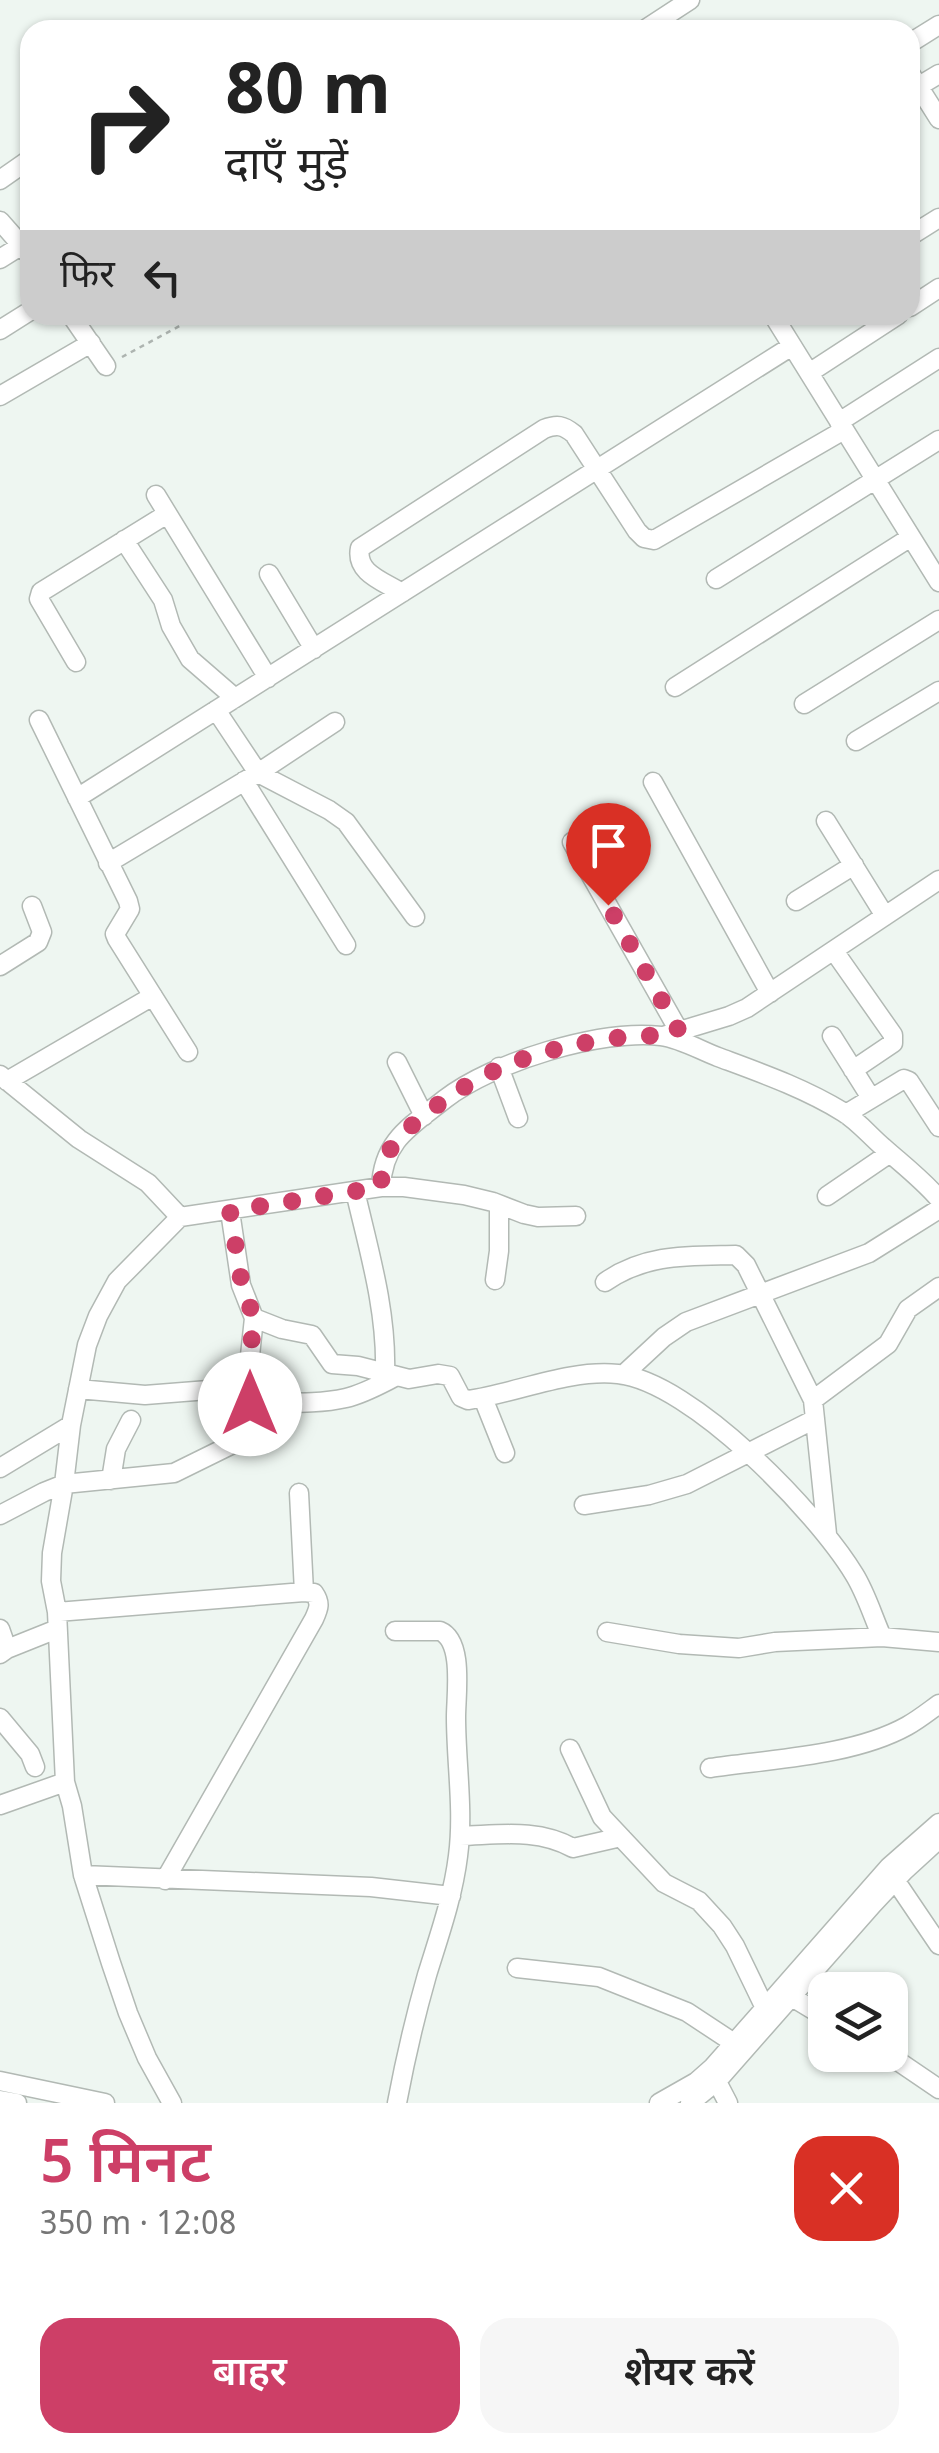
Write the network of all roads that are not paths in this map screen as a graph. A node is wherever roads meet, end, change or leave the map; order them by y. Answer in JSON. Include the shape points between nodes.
{"nodes":[{"id":1,"x":690,"y":0,"type":"edge"},
{"id":2,"x":659,"y":20,"type":"edge"},
{"id":3,"x":920,"y":90,"type":"edge"},
{"id":4,"x":939,"y":120,"type":"edge"},
{"id":5,"x":0,"y":221,"type":"edge"},
{"id":6,"x":20,"y":239,"type":"edge"},
{"id":7,"x":79,"y":325,"type":"edge"},
{"id":8,"x":782,"y":325,"type":"edge"},
{"id":9,"x":883,"y":325,"type":"edge"},
{"id":10,"x":91,"y":343,"type":"junction"},
{"id":11,"x":792,"y":346,"type":"junction"},
{"id":12,"x":939,"y":358,"type":"edge"},
{"id":13,"x":106,"y":366,"type":"road end"},
{"id":14,"x":809,"y":373,"type":"junction"},
{"id":15,"x":0,"y":396,"type":"edge"},
{"id":16,"x":841,"y":426,"type":"junction"},
{"id":17,"x":939,"y":440,"type":"edge"},
{"id":18,"x":596,"y":469,"type":"junction"},
{"id":19,"x":875,"y":480,"type":"junction"},
{"id":20,"x":156,"y":495,"type":"dead end"},
{"id":21,"x":167,"y":514,"type":"junction"},
{"id":22,"x":911,"y":537,"type":"junction"},
{"id":23,"x":124,"y":540,"type":"junction"},
{"id":24,"x":269,"y":574,"type":"dead end"},
{"id":25,"x":716,"y":580,"type":"dead end"},
{"id":26,"x":939,"y":581,"type":"edge"},
{"id":27,"x":402,"y":593,"type":"junction"},
{"id":28,"x":939,"y":620,"type":"edge"},
{"id":29,"x":314,"y":649,"type":"junction"},
{"id":30,"x":76,"y":662,"type":"dead end"},
{"id":31,"x":268,"y":678,"type":"junction"},
{"id":32,"x":674,"y":686,"type":"dead end"},
{"id":33,"x":939,"y":691,"type":"edge"},
{"id":34,"x":235,"y":698,"type":"junction"},
{"id":35,"x":804,"y":704,"type":"dead end"},
{"id":36,"x":216,"y":710,"type":"junction"},
{"id":37,"x":39,"y":720,"type":"dead end"},
{"id":38,"x":335,"y":722,"type":"dead end"},
{"id":39,"x":856,"y":742,"type":"dead end"},
{"id":40,"x":251,"y":777,"type":"junction"},
{"id":41,"x":654,"y":782,"type":"dead end"},
{"id":42,"x":77,"y":798,"type":"junction"},
{"id":43,"x":826,"y":820,"type":"dead end"},
{"id":44,"x":572,"y":842,"type":"dead end"},
{"id":45,"x":108,"y":863,"type":"junction"},
{"id":46,"x":854,"y":865,"type":"junction"},
{"id":47,"x":939,"y":880,"type":"edge"},
{"id":48,"x":796,"y":901,"type":"dead end"},
{"id":49,"x":32,"y":906,"type":"dead end"},
{"id":50,"x":885,"y":916,"type":"junction"},
{"id":51,"x":415,"y":917,"type":"dead end"},
{"id":52,"x":346,"y":944,"type":"dead end"},
{"id":53,"x":834,"y":951,"type":"junction"},
{"id":54,"x":0,"y":966,"type":"edge"},
{"id":55,"x":770,"y":993,"type":"junction"},
{"id":56,"x":153,"y":996,"type":"junction"},
{"id":57,"x":671,"y":1034,"type":"junction"},
{"id":58,"x":832,"y":1036,"type":"dead end"},
{"id":59,"x":188,"y":1052,"type":"dead end"},
{"id":60,"x":398,"y":1062,"type":"dead end"},
{"id":61,"x":499,"y":1067,"type":"junction"},
{"id":62,"x":853,"y":1070,"type":"junction"},
{"id":63,"x":3,"y":1078,"type":"edge"},
{"id":64,"x":871,"y":1098,"type":"junction"},
{"id":65,"x":846,"y":1114,"type":"junction"},
{"id":66,"x":424,"y":1116,"type":"junction"},
{"id":67,"x":518,"y":1118,"type":"dead end"},
{"id":68,"x":939,"y":1127,"type":"edge"},
{"id":69,"x":890,"y":1153,"type":"junction"},
{"id":70,"x":381,"y":1187,"type":"junction"},
{"id":71,"x":355,"y":1191,"type":"junction"},
{"id":72,"x":827,"y":1196,"type":"dead end"},
{"id":73,"x":938,"y":1197,"type":"edge"},
{"id":74,"x":499,"y":1205,"type":"junction"},
{"id":75,"x":230,"y":1211,"type":"junction"},
{"id":76,"x":576,"y":1216,"type":"dead end"},
{"id":77,"x":180,"y":1217,"type":"junction"},
{"id":78,"x":495,"y":1280,"type":"dead end"},
{"id":79,"x":605,"y":1282,"type":"dead end"},
{"id":80,"x":939,"y":1288,"type":"edge"},
{"id":81,"x":760,"y":1294,"type":"junction"},
{"id":82,"x":254,"y":1318,"type":"junction"},
{"id":83,"x":391,"y":1375,"type":"junction"},
{"id":84,"x":623,"y":1375,"type":"junction"},
{"id":85,"x":78,"y":1389,"type":"junction"},
{"id":86,"x":250,"y":1396,"type":"junction"},
{"id":87,"x":483,"y":1398,"type":"junction"},
{"id":88,"x":814,"y":1410,"type":"junction"},
{"id":89,"x":130,"y":1420,"type":"dead end"},
{"id":90,"x":71,"y":1425,"type":"junction"},
{"id":91,"x":748,"y":1452,"type":"junction"},
{"id":92,"x":504,"y":1453,"type":"dead end"},
{"id":93,"x":0,"y":1468,"type":"edge"},
{"id":94,"x":111,"y":1480,"type":"junction"},
{"id":95,"x":64,"y":1484,"type":"junction"},
{"id":96,"x":299,"y":1493,"type":"dead end"},
{"id":97,"x":584,"y":1505,"type":"dead end"},
{"id":98,"x":0,"y":1515,"type":"edge"},
{"id":99,"x":827,"y":1535,"type":"junction"},
{"id":100,"x":304,"y":1592,"type":"junction"},
{"id":101,"x":57,"y":1620,"type":"junction"},
{"id":102,"x":0,"y":1629,"type":"edge"},
{"id":103,"x":394,"y":1631,"type":"dead end"},
{"id":104,"x":608,"y":1632,"type":"dead end"},
{"id":105,"x":882,"y":1637,"type":"junction"},
{"id":106,"x":939,"y":1642,"type":"edge"},
{"id":107,"x":3,"y":1652,"type":"edge"},
{"id":108,"x":939,"y":1704,"type":"edge"},
{"id":109,"x":0,"y":1718,"type":"edge"},
{"id":110,"x":570,"y":1750,"type":"dead end"},
{"id":111,"x":35,"y":1767,"type":"dead end"},
{"id":112,"x":710,"y":1768,"type":"dead end"},
{"id":113,"x":66,"y":1782,"type":"junction"},
{"id":114,"x":0,"y":1805,"type":"edge"},
{"id":115,"x":939,"y":1822,"type":"edge"},
{"id":116,"x":460,"y":1836,"type":"junction"},
{"id":117,"x":621,"y":1837,"type":"junction"},
{"id":118,"x":939,"y":1839,"type":"edge"},
{"id":119,"x":83,"y":1874,"type":"junction"},
{"id":120,"x":165,"y":1880,"type":"junction"},
{"id":121,"x":896,"y":1880,"type":"junction"},
{"id":122,"x":451,"y":1896,"type":"junction"},
{"id":123,"x":939,"y":1945,"type":"edge"},
{"id":124,"x":517,"y":1968,"type":"dead end"},
{"id":125,"x":785,"y":1993,"type":"junction"},
{"id":126,"x":764,"y":2006,"type":"junction"},
{"id":127,"x":808,"y":2006,"type":"edge"},
{"id":128,"x":734,"y":2044,"type":"junction"},
{"id":129,"x":908,"y":2068,"type":"edge"},
{"id":130,"x":714,"y":2075,"type":"junction"},
{"id":131,"x":0,"y":2080,"type":"edge"},
{"id":132,"x":939,"y":2089,"type":"edge"},
{"id":133,"x":0,"y":2100,"type":"edge"},
{"id":134,"x":17,"y":2103,"type":"edge"},
{"id":135,"x":104,"y":2103,"type":"edge"},
{"id":136,"x":172,"y":2103,"type":"edge"},
{"id":137,"x":396,"y":2103,"type":"edge"},
{"id":138,"x":659,"y":2103,"type":"edge"},
{"id":139,"x":690,"y":2103,"type":"edge"},
{"id":140,"x":728,"y":2103,"type":"edge"}],
"edges":[{"from":1,"to":2,"type":"street"},
{"from":3,"to":4,"type":"street"},
{"from":5,"to":6,"type":"street"},
{"from":7,"to":10,"type":"street"},
{"from":8,"to":11,"type":"street"},
{"from":9,"to":14,"type":"street"},
{"from":10,"to":13,"type":"street"},
{"from":10,"to":15,"type":"street"},
{"from":11,"to":14,"type":"street"},
{"from":11,"to":18,"type":"street"},
{"from":12,"to":16,"type":"street"},
{"from":14,"to":16,"type":"street"},
{"from":16,"to":18,"type":"street","via":[[654,540],[637,531]]},
{"from":16,"to":19,"type":"street"},
{"from":17,"to":19,"type":"street"},
{"from":18,"to":27,"type":"street"},
{"from":18,"to":27,"type":"street","via":[[574,434],[554,425],[360,548],[363,568]]},
{"from":19,"to":22,"type":"street"},
{"from":19,"to":25,"type":"street"},
{"from":20,"to":21,"type":"street"},
{"from":21,"to":23,"type":"street"},
{"from":21,"to":31,"type":"street"},
{"from":22,"to":26,"type":"street"},
{"from":22,"to":32,"type":"street"},
{"from":23,"to":30,"type":"street","via":[[41,592],[39,600]]},
{"from":23,"to":34,"type":"street","via":[[190,660]]},
{"from":24,"to":29,"type":"street"},
{"from":27,"to":29,"type":"street"},
{"from":28,"to":35,"type":"street"},
{"from":29,"to":31,"type":"street"},
{"from":31,"to":34,"type":"street"},
{"from":33,"to":39,"type":"street"},
{"from":34,"to":36,"type":"street"},
{"from":36,"to":40,"type":"street"},
{"from":36,"to":42,"type":"street"},
{"from":37,"to":42,"type":"street"},
{"from":38,"to":40,"type":"street"},
{"from":40,"to":45,"type":"street"},
{"from":40,"to":51,"type":"street","via":[[346,822]]},
{"from":40,"to":52,"type":"street"},
{"from":41,"to":55,"type":"street"},
{"from":42,"to":45,"type":"street"},
{"from":43,"to":46,"type":"street"},
{"from":44,"to":57,"type":"street"},
{"from":45,"to":56,"type":"street","via":[[130,908],[115,934]]},
{"from":46,"to":48,"type":"street"},
{"from":46,"to":50,"type":"street"},
{"from":47,"to":50,"type":"street"},
{"from":49,"to":54,"type":"street","via":[[42,932],[38,942]]},
{"from":50,"to":53,"type":"street"},
{"from":53,"to":55,"type":"street"},
{"from":53,"to":62,"type":"street","via":[[893,1035],[893,1042]]},
{"from":55,"to":57,"type":"street","via":[[729,1016]]},
{"from":56,"to":59,"type":"street"},
{"from":56,"to":63,"type":"street"},
{"from":57,"to":61,"type":"street","via":[[606,1039]]},
{"from":57,"to":65,"type":"street"},
{"from":58,"to":62,"type":"street"},
{"from":60,"to":66,"type":"street"},
{"from":61,"to":66,"type":"street"},
{"from":61,"to":67,"type":"street"},
{"from":62,"to":64,"type":"street"},
{"from":63,"to":77,"type":"street","via":[[78,1140],[148,1183]]},
{"from":64,"to":65,"type":"street"},
{"from":64,"to":68,"type":"street","via":[[906,1080]]},
{"from":65,"to":69,"type":"street"},
{"from":66,"to":70,"type":"street","via":[[390,1147]]},
{"from":69,"to":72,"type":"street"},
{"from":69,"to":73,"type":"street"},
{"from":70,"to":71,"type":"street"},
{"from":70,"to":74,"type":"street"},
{"from":71,"to":75,"type":"street"},
{"from":71,"to":83,"type":"street"},
{"from":73,"to":81,"type":"street","via":[[869,1253]]},
{"from":74,"to":76,"type":"street","via":[[538,1217]]},
{"from":74,"to":78,"type":"street"},
{"from":75,"to":77,"type":"street"},
{"from":75,"to":82,"type":"street"},
{"from":77,"to":85,"type":"street","via":[[117,1281],[87,1346]]},
{"from":79,"to":81,"type":"street","via":[[653,1260],[736,1255]]},
{"from":80,"to":88,"type":"street","via":[[908,1308],[888,1344]]},
{"from":81,"to":84,"type":"street","via":[[675,1328]]},
{"from":81,"to":88,"type":"street"},
{"from":82,"to":83,"type":"street","via":[[312,1335],[332,1364]]},
{"from":82,"to":86,"type":"street"},
{"from":83,"to":86,"type":"street","via":[[346,1398]]},
{"from":83,"to":87,"type":"street","via":[[450,1376],[461,1397]]},
{"from":84,"to":87,"type":"street","via":[[592,1372]]},
{"from":84,"to":91,"type":"street","via":[[677,1397]]},
{"from":85,"to":86,"type":"street","via":[[146,1395],[221,1389]]},
{"from":85,"to":90,"type":"street"},
{"from":86,"to":94,"type":"street","via":[[250,1428],[241,1440],[174,1472]]},
{"from":87,"to":92,"type":"street"},
{"from":88,"to":91,"type":"street"},
{"from":88,"to":99,"type":"street"},
{"from":89,"to":94,"type":"street"},
{"from":90,"to":93,"type":"street"},
{"from":90,"to":95,"type":"street"},
{"from":91,"to":97,"type":"street","via":[[671,1490]]},
{"from":91,"to":99,"type":"street"},
{"from":94,"to":95,"type":"street"},
{"from":95,"to":98,"type":"street"},
{"from":95,"to":101,"type":"street","via":[[50,1580]]},
{"from":96,"to":100,"type":"street"},
{"from":99,"to":105,"type":"street","via":[[856,1577]]},
{"from":100,"to":101,"type":"street"},
{"from":100,"to":120,"type":"street","via":[[314,1593],[320,1606]]},
{"from":101,"to":107,"type":"street"},
{"from":101,"to":113,"type":"street"},
{"from":102,"to":107,"type":"street"},
{"from":103,"to":116,"type":"street","via":[[440,1631],[454,1644]]},
{"from":104,"to":105,"type":"street","via":[[740,1648]]},
{"from":105,"to":106,"type":"street"},
{"from":108,"to":112,"type":"street","via":[[907,1726],[836,1750]]},
{"from":109,"to":111,"type":"street"},
{"from":110,"to":117,"type":"street","via":[[602,1817]]},
{"from":113,"to":114,"type":"street"},
{"from":113,"to":119,"type":"street"},
{"from":115,"to":125,"type":"street","via":[[889,1868]]},
{"from":116,"to":117,"type":"street","via":[[521,1833],[573,1848]]},
{"from":116,"to":122,"type":"street"},
{"from":117,"to":126,"type":"street","via":[[664,1883],[722,1926]]},
{"from":118,"to":121,"type":"street"},
{"from":119,"to":120,"type":"street"},
{"from":119,"to":136,"type":"street","via":[[128,2013]]},
{"from":120,"to":122,"type":"street"},
{"from":121,"to":123,"type":"street"},
{"from":121,"to":125,"type":"street"},
{"from":122,"to":137,"type":"street"},
{"from":124,"to":128,"type":"street","via":[[598,1977],[687,2012]]},
{"from":125,"to":126,"type":"street"},
{"from":125,"to":127,"type":"street"},
{"from":125,"to":130,"type":"street"},
{"from":126,"to":128,"type":"street"},
{"from":128,"to":130,"type":"street"},
{"from":129,"to":132,"type":"street"},
{"from":130,"to":138,"type":"street"},
{"from":130,"to":139,"type":"street"},
{"from":130,"to":140,"type":"street"},
{"from":131,"to":135,"type":"street"},
{"from":133,"to":134,"type":"street"}]}
